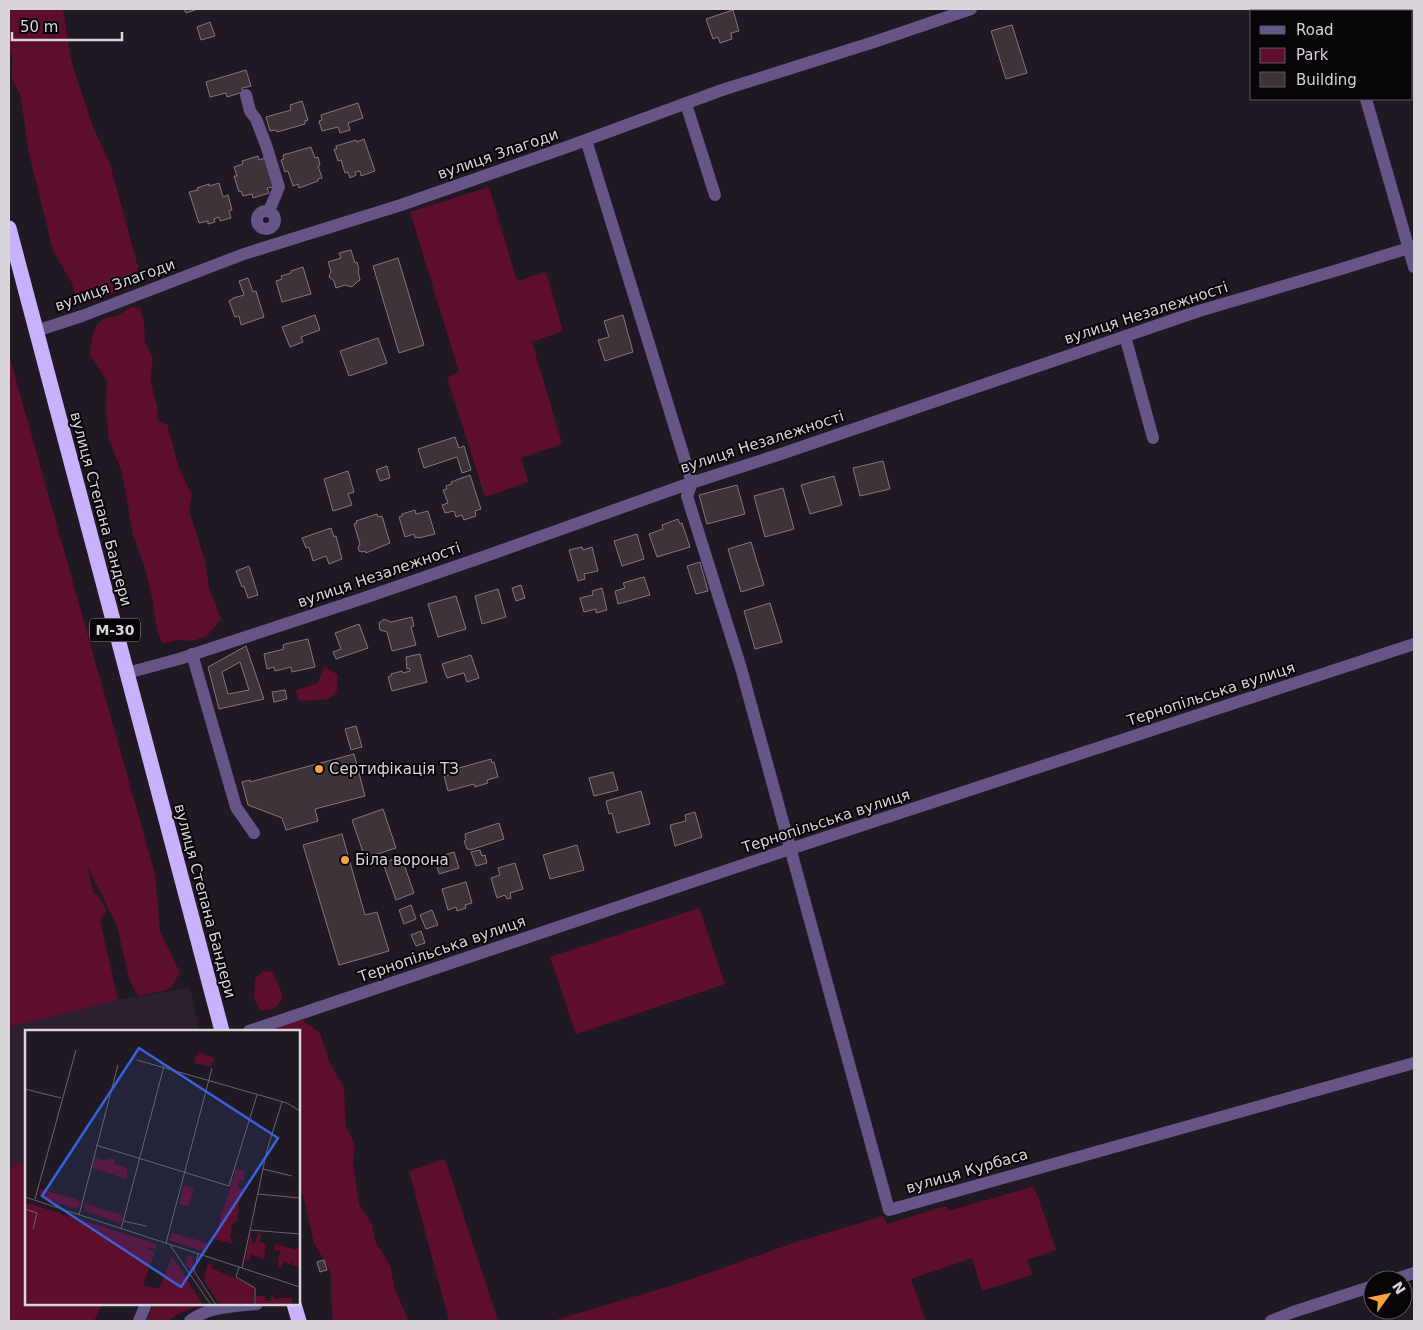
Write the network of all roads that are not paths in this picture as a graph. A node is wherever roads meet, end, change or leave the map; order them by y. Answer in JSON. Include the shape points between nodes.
{"nodes":[{"id":1,"x":971,"y":9,"type":"edge"},
{"id":2,"x":246,"y":95,"type":"dead end"},
{"id":3,"x":1366,"y":100,"type":"edge"},
{"id":4,"x":686,"y":104,"type":"junction"},
{"id":5,"x":586,"y":140,"type":"junction"},
{"id":6,"x":715,"y":195,"type":"dead end"},
{"id":7,"x":9,"y":228,"type":"edge"},
{"id":8,"x":273,"y":245,"type":"junction"},
{"id":9,"x":1409,"y":248,"type":"junction"},
{"id":10,"x":1414,"y":267,"type":"edge"},
{"id":11,"x":36,"y":330,"type":"junction"},
{"id":12,"x":1126,"y":336,"type":"junction"},
{"id":13,"x":1153,"y":438,"type":"dead end"},
{"id":14,"x":692,"y":483,"type":"junction"},
{"id":15,"x":1414,"y":644,"type":"edge"},
{"id":16,"x":192,"y":654,"type":"junction"},
{"id":17,"x":127,"y":673,"type":"junction"},
{"id":18,"x":254,"y":834,"type":"dead end"},
{"id":19,"x":790,"y":849,"type":"junction"},
{"id":20,"x":222,"y":1030,"type":"edge"},
{"id":21,"x":252,"y":1030,"type":"edge"},
{"id":22,"x":1414,"y":1063,"type":"edge"},
{"id":23,"x":1363,"y":1289,"type":"edge"},
{"id":24,"x":146,"y":1305,"type":"edge"},
{"id":25,"x":251,"y":1305,"type":"edge"},
{"id":26,"x":294,"y":1305,"type":"edge"},
{"id":27,"x":139,"y":1321,"type":"edge"},
{"id":28,"x":190,"y":1321,"type":"edge"},
{"id":29,"x":299,"y":1321,"type":"edge"},
{"id":30,"x":1271,"y":1321,"type":"edge"}],
"edges":[{"from":1,"to":4,"type":"street","name":"вулиця Злагоди"},
{"from":2,"to":8,"type":"street","via":[[279,187],[269,212],[261,212],[257,219],[262,228],[268,228]]},
{"from":3,"to":9,"type":"street"},
{"from":4,"to":5,"type":"street","name":"вулиця Злагоди"},
{"from":4,"to":6,"type":"street"},
{"from":5,"to":8,"type":"street","name":"вулиця Злагоди","via":[[401,205]]},
{"from":5,"to":14,"type":"street"},
{"from":7,"to":11,"type":"highway","name":"вулиця Степана Бандери","number":"М-30"},
{"from":8,"to":11,"type":"street","name":"вулиця Злагоди"},
{"from":9,"to":10,"type":"street"},
{"from":9,"to":12,"type":"street","name":"вулиця Незалежності"},
{"from":11,"to":17,"type":"highway","name":"вулиця Степана Бандери","number":"М-30"},
{"from":12,"to":13,"type":"street"},
{"from":12,"to":14,"type":"street","name":"вулиця Незалежності"},
{"from":14,"to":16,"type":"street","name":"вулиця Незалежності"},
{"from":14,"to":19,"type":"street","via":[[687,496],[741,668]]},
{"from":15,"to":19,"type":"street","name":"Тернопільська вулиця"},
{"from":16,"to":17,"type":"street","name":"вулиця Незалежності"},
{"from":16,"to":18,"type":"street","via":[[236,806]]},
{"from":17,"to":20,"type":"highway","name":"вулиця Степана Бандери","number":"М-30"},
{"from":19,"to":21,"type":"street","name":"Тернопільська вулиця"},
{"from":19,"to":22,"type":"street","name":"вулиця Курбаса","via":[[889,1210]]},
{"from":23,"to":30,"type":"street"},
{"from":24,"to":27,"type":"street"},
{"from":25,"to":28,"type":"street","via":[[212,1311]]},
{"from":26,"to":29,"type":"highway"}]}
